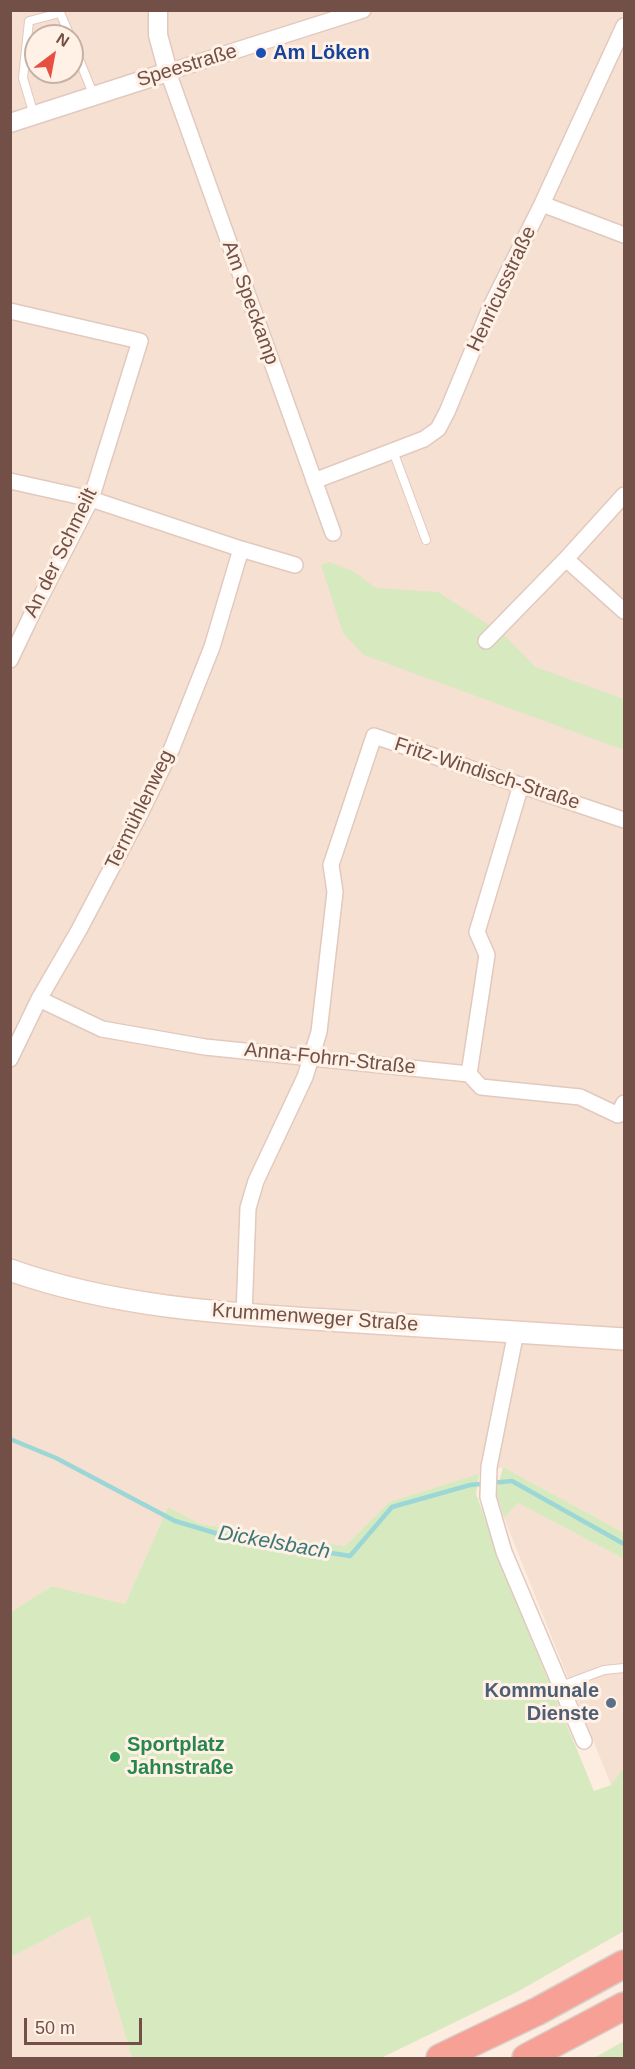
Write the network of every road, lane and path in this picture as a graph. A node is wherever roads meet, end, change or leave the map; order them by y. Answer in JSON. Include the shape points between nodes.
{"nodes":[{"id":1,"x":158,"y":10,"type":"edge"},
{"id":2,"x":363,"y":10,"type":"edge"},
{"id":3,"x":60,"y":12,"type":"edge"},
{"id":4,"x":624,"y":26,"type":"edge"},
{"id":5,"x":84,"y":71,"type":"edge"},
{"id":6,"x":168,"y":72,"type":"junction"},
{"id":7,"x":94,"y":96,"type":"junction"},
{"id":8,"x":34,"y":115,"type":"junction"},
{"id":9,"x":10,"y":123,"type":"edge"},
{"id":10,"x":542,"y":204,"type":"junction"},
{"id":11,"x":624,"y":235,"type":"edge"},
{"id":12,"x":10,"y":311,"type":"edge"},
{"id":13,"x":393,"y":451,"type":"junction"},
{"id":14,"x":10,"y":481,"type":"edge"},
{"id":15,"x":314,"y":481,"type":"junction"},
{"id":16,"x":624,"y":495,"type":"edge"},
{"id":17,"x":91,"y":499,"type":"junction"},
{"id":18,"x":333,"y":533,"type":"dead end"},
{"id":19,"x":426,"y":540,"type":"dead end"},
{"id":20,"x":241,"y":549,"type":"junction"},
{"id":21,"x":566,"y":559,"type":"junction"},
{"id":22,"x":295,"y":565,"type":"dead end"},
{"id":23,"x":624,"y":611,"type":"edge"},
{"id":24,"x":486,"y":641,"type":"dead end"},
{"id":25,"x":10,"y":660,"type":"edge"},
{"id":26,"x":521,"y":785,"type":"junction"},
{"id":27,"x":624,"y":820,"type":"edge"},
{"id":28,"x":39,"y":999,"type":"junction"},
{"id":29,"x":312,"y":1056,"type":"junction"},
{"id":30,"x":10,"y":1059,"type":"edge"},
{"id":31,"x":469,"y":1074,"type":"junction"},
{"id":32,"x":622,"y":1112,"type":"edge"},
{"id":33,"x":10,"y":1270,"type":"edge"},
{"id":34,"x":244,"y":1315,"type":"junction"},
{"id":35,"x":516,"y":1332,"type":"junction"},
{"id":36,"x":624,"y":1339,"type":"edge"},
{"id":37,"x":624,"y":1668,"type":"edge"},
{"id":38,"x":561,"y":1686,"type":"junction"},
{"id":39,"x":584,"y":1741,"type":"dead end"},
{"id":40,"x":624,"y":1964,"type":"edge"},
{"id":41,"x":624,"y":2006,"type":"edge"},
{"id":42,"x":440,"y":2058,"type":"edge"},
{"id":43,"x":526,"y":2058,"type":"edge"}],
"edges":[{"from":1,"to":6,"type":"street","via":[[158,35]]},
{"from":2,"to":6,"type":"street","name":"Speestraße"},
{"from":3,"to":8,"type":"lane","via":[[29,21],[24,78]]},
{"from":4,"to":10,"type":"street","name":"Henricusstraße"},
{"from":5,"to":7,"type":"lane"},
{"from":6,"to":7,"type":"street","name":"Speestraße"},
{"from":6,"to":15,"type":"street","name":"Am Speckamp"},
{"from":7,"to":8,"type":"street","name":"Speestraße"},
{"from":8,"to":9,"type":"street","name":"Speestraße"},
{"from":10,"to":11,"type":"street"},
{"from":10,"to":13,"type":"street","name":"Henricusstraße","via":[[491,306],[438,429]]},
{"from":12,"to":17,"type":"street","name":"An der Schmeilt","via":[[140,341]]},
{"from":13,"to":15,"type":"street","name":"Henricusstraße"},
{"from":13,"to":19,"type":"lane"},
{"from":14,"to":17,"type":"street"},
{"from":15,"to":18,"type":"street","name":"Am Speckamp"},
{"from":16,"to":21,"type":"street"},
{"from":17,"to":20,"type":"street"},
{"from":17,"to":25,"type":"street","name":"An der Schmeilt"},
{"from":20,"to":22,"type":"street"},
{"from":20,"to":28,"type":"street","name":"Termühlenweg","via":[[212,647],[171,748],[79,930]]},
{"from":21,"to":23,"type":"street"},
{"from":21,"to":24,"type":"street"},
{"from":26,"to":27,"type":"street","name":"Fritz-Windisch-Straße"},
{"from":26,"to":29,"type":"street","name":"Fritz-Windisch-Straße","via":[[374,736],[331,865],[335,892],[319,1032]]},
{"from":26,"to":31,"type":"street","via":[[477,932],[487,955]]},
{"from":28,"to":29,"type":"street","name":"Anna-Fohrn-Straße","via":[[102,1029],[205,1047]]},
{"from":28,"to":30,"type":"street","name":"Termühlenweg"},
{"from":29,"to":31,"type":"street","name":"Anna-Fohrn-Straße"},
{"from":29,"to":34,"type":"street","name":"Fritz-Windisch-Straße","via":[[256,1181],[248,1208]]},
{"from":31,"to":32,"type":"street","name":"Anna-Fohrn-Straße","via":[[481,1087],[580,1097]]},
{"from":33,"to":34,"type":"main road","name":"Krummenweger Straße","via":[[90,1294]]},
{"from":34,"to":35,"type":"main road","name":"Krummenweger Straße"},
{"from":35,"to":36,"type":"main road","name":"Krummenweger Straße"},
{"from":35,"to":38,"type":"street","via":[[489,1467],[488,1497],[504,1552]]},
{"from":37,"to":38,"type":"lane","via":[[604,1670]]},
{"from":38,"to":39,"type":"street"},
{"from":40,"to":42,"type":"highway"},
{"from":41,"to":43,"type":"highway"}]}
